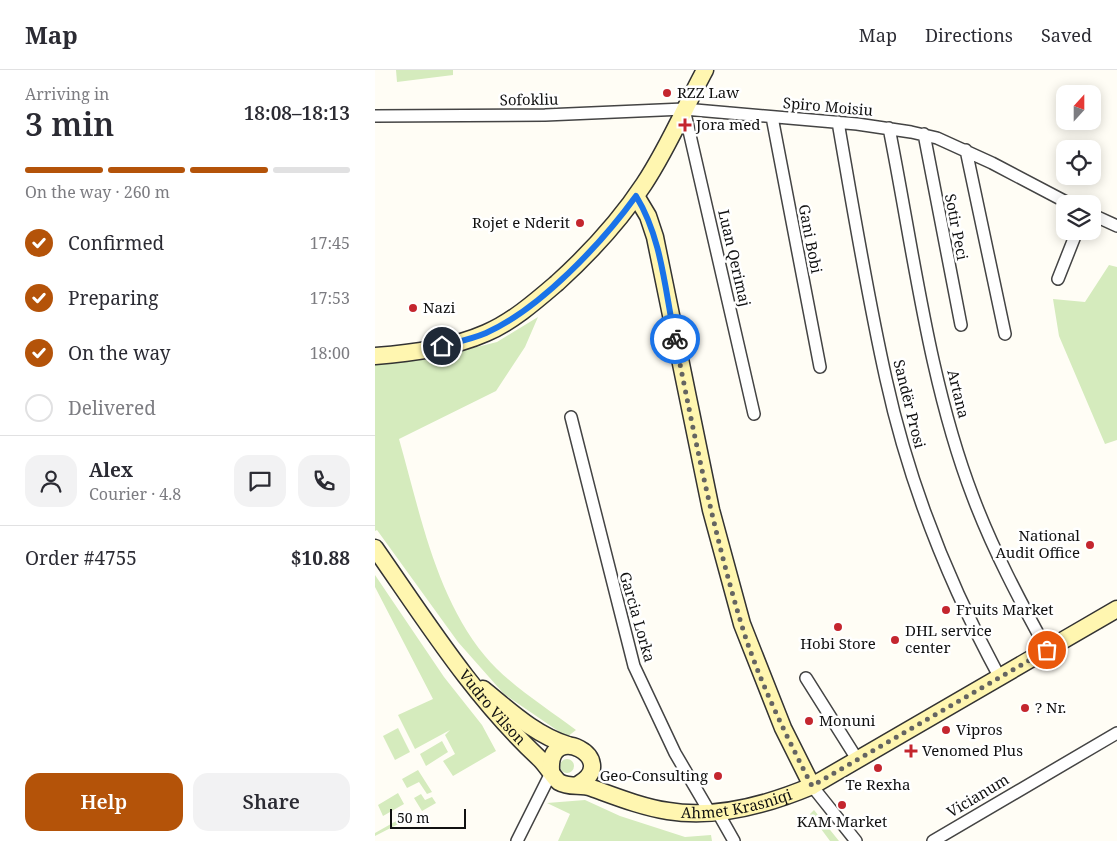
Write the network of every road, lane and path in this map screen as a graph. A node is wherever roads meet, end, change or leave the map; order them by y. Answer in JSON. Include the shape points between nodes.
{"nodes":[{"id":1,"x":705,"y":70,"type":"edge"},
{"id":2,"x":684,"y":109,"type":"junction"},
{"id":3,"x":375,"y":116,"type":"edge"},
{"id":4,"x":772,"y":117,"type":"junction"},
{"id":5,"x":838,"y":122,"type":"junction"},
{"id":6,"x":889,"y":128,"type":"junction"},
{"id":7,"x":924,"y":134,"type":"junction"},
{"id":8,"x":966,"y":150,"type":"junction"},
{"id":9,"x":636,"y":196,"type":"junction"},
{"id":10,"x":1056,"y":197,"type":"edge"},
{"id":11,"x":1101,"y":219,"type":"edge"},
{"id":12,"x":1117,"y":226,"type":"edge"},
{"id":13,"x":1074,"y":240,"type":"edge"},
{"id":14,"x":1059,"y":279,"type":"dead end"},
{"id":15,"x":961,"y":324,"type":"dead end"},
{"id":16,"x":1005,"y":334,"type":"dead end"},
{"id":17,"x":375,"y":356,"type":"edge"},
{"id":18,"x":820,"y":367,"type":"dead end"},
{"id":19,"x":753,"y":414,"type":"dead end"},
{"id":20,"x":571,"y":417,"type":"dead end"},
{"id":21,"x":375,"y":548,"type":"edge"},
{"id":22,"x":1117,"y":609,"type":"edge"},
{"id":23,"x":1047,"y":650,"type":"junction"},
{"id":24,"x":462,"y":671,"type":"junction"},
{"id":25,"x":806,"y":678,"type":"dead end"},
{"id":26,"x":1000,"y":678,"type":"junction"},
{"id":27,"x":1117,"y":733,"type":"edge"},
{"id":28,"x":568,"y":745,"type":"junction"},
{"id":29,"x":857,"y":760,"type":"junction"},
{"id":30,"x":591,"y":765,"type":"junction"},
{"id":31,"x":551,"y":771,"type":"junction"},
{"id":32,"x":573,"y":785,"type":"junction"},
{"id":33,"x":812,"y":786,"type":"junction"},
{"id":34,"x":541,"y":795,"type":"junction"},
{"id":35,"x":637,"y":802,"type":"junction"},
{"id":36,"x":713,"y":811,"type":"junction"},
{"id":37,"x":517,"y":841,"type":"edge"},
{"id":38,"x":734,"y":841,"type":"edge"},
{"id":39,"x":856,"y":841,"type":"edge"},
{"id":40,"x":933,"y":841,"type":"edge"}],
"edges":[{"from":1,"to":2,"type":"main road"},
{"from":2,"to":3,"type":"street","name":"Sofokliu","via":[[545,115]]},
{"from":2,"to":4,"type":"street","name":"Spiro Moisiu"},
{"from":2,"to":9,"type":"main road"},
{"from":2,"to":19,"type":"street","name":"Luan Qerimaj"},
{"from":4,"to":5,"type":"street","name":"Spiro Moisiu"},
{"from":4,"to":18,"type":"street","name":"Gani Bobi"},
{"from":5,"to":6,"type":"street","name":"Spiro Moisiu"},
{"from":5,"to":26,"type":"street","name":"Sandër Prosi","via":[[886,380],[907,458],[952,586]]},
{"from":6,"to":7,"type":"street","name":"Spiro Moisiu"},
{"from":6,"to":23,"type":"street","name":"Artana","via":[[928,333],[962,463],[973,498],[1006,571]]},
{"from":7,"to":8,"type":"street","name":"Spiro Moisiu"},
{"from":7,"to":15,"type":"street","name":"Sotir Peci"},
{"from":8,"to":10,"type":"street","name":"Spiro Moisiu"},
{"from":8,"to":16,"type":"street"},
{"from":9,"to":17,"type":"main road","via":[[615,226],[581,261],[501,326],[455,343]]},
{"from":9,"to":33,"type":"main road","via":[[655,237],[711,510],[742,624],[783,728]]},
{"from":11,"to":12,"type":"street"},
{"from":13,"to":14,"type":"street"},
{"from":20,"to":36,"type":"street","name":"Garcia Lorka","via":[[634,666],[675,753]]},
{"from":21,"to":24,"type":"main road"},
{"from":22,"to":23,"type":"main road","name":"Ahmet Krasniqi"},
{"from":23,"to":26,"type":"main road","name":"Ahmet Krasniqi"},
{"from":24,"to":28,"type":"main road","name":"Vudro Vilson","via":[[535,730]]},
{"from":24,"to":31,"type":"main road","name":"Vudro Vilson","via":[[511,733]]},
{"from":25,"to":29,"type":"street"},
{"from":26,"to":29,"type":"main road","name":"Ahmet Krasniqi"},
{"from":27,"to":40,"type":"street","name":"Vicianum"},
{"from":28,"to":30,"type":"main road","via":[[587,752]]},
{"from":28,"to":31,"type":"main road","via":[[556,752]]},
{"from":29,"to":33,"type":"main road","name":"Ahmet Krasniqi"},
{"from":30,"to":32,"type":"main road","via":[[588,777]]},
{"from":30,"to":35,"type":"main road","name":"Ahmet Krasniqi","via":[[610,785]]},
{"from":31,"to":32,"type":"main road","name":"Ahmet Krasniqi","via":[[557,780]]},
{"from":31,"to":34,"type":"street"},
{"from":32,"to":34,"type":"street","via":[[548,789]]},
{"from":32,"to":35,"type":"main road","name":"Ahmet Krasniqi"},
{"from":33,"to":36,"type":"main road","name":"Ahmet Krasniqi","via":[[769,802]]},
{"from":33,"to":39,"type":"street"},
{"from":34,"to":37,"type":"street"},
{"from":35,"to":36,"type":"main road","name":"Ahmet Krasniqi","via":[[667,811]]},
{"from":36,"to":38,"type":"street","name":"Garcia Lorka"}]}
